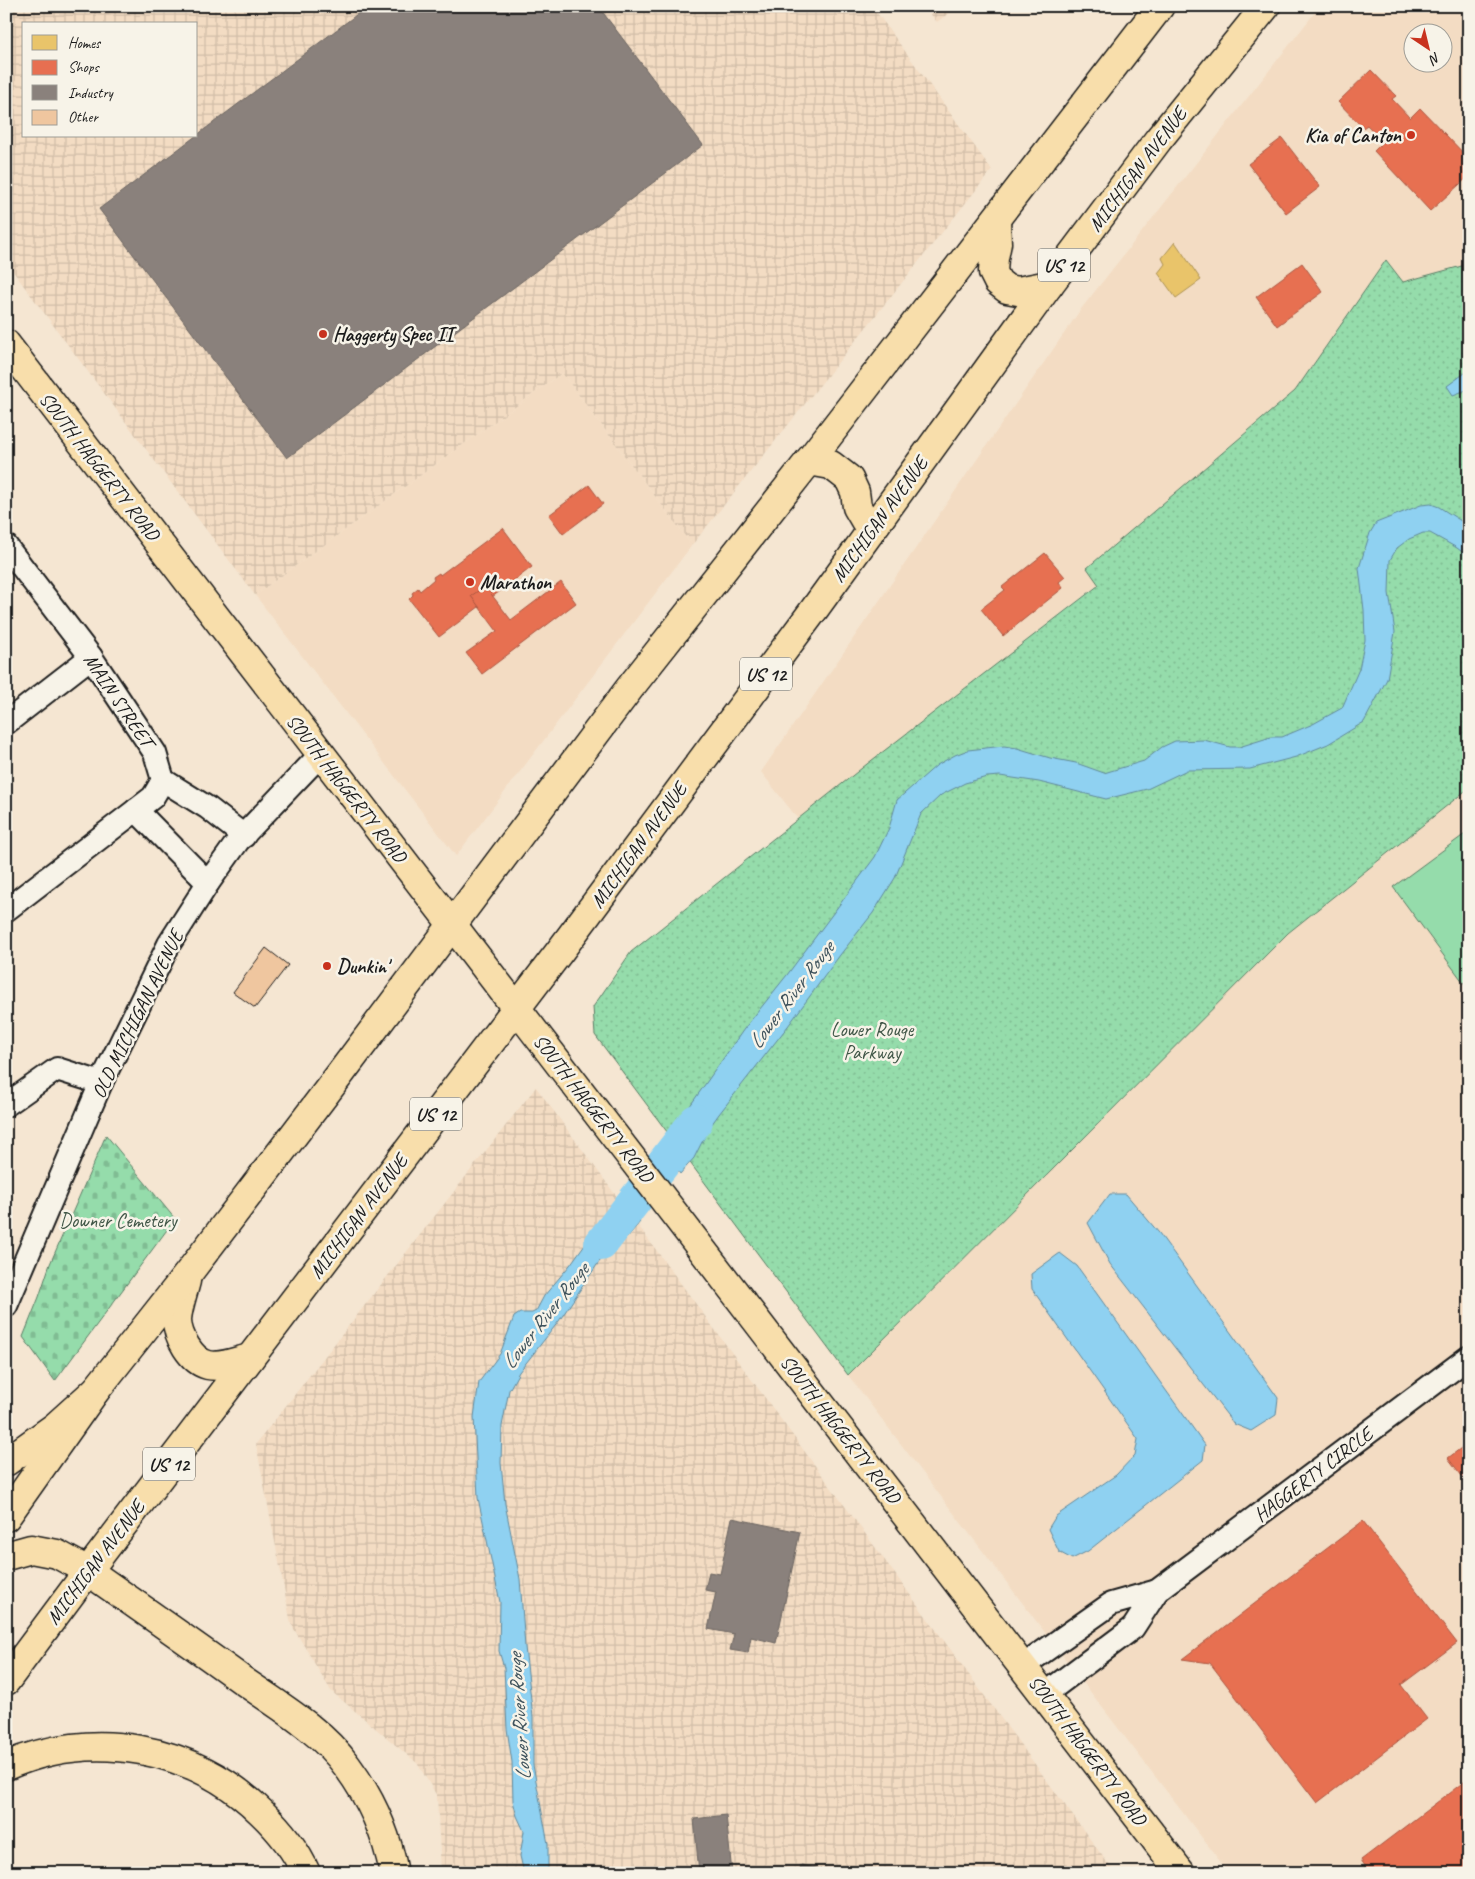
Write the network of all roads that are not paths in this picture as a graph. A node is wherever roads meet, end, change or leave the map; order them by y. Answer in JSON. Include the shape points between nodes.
{"nodes":[{"id":1,"x":1160,"y":6,"type":"edge"},
{"id":2,"x":1266,"y":6,"type":"edge"},
{"id":3,"x":996,"y":220,"type":"junction"},
{"id":4,"x":1049,"y":285,"type":"junction"},
{"id":5,"x":6,"y":344,"type":"edge"},
{"id":6,"x":809,"y":461,"type":"junction"},
{"id":7,"x":871,"y":530,"type":"junction"},
{"id":8,"x":6,"y":546,"type":"edge"},
{"id":9,"x":91,"y":657,"type":"junction"},
{"id":10,"x":6,"y":722,"type":"edge"},
{"id":11,"x":321,"y":754,"type":"junction"},
{"id":12,"x":163,"y":780,"type":"junction"},
{"id":13,"x":136,"y":810,"type":"junction"},
{"id":14,"x":244,"y":836,"type":"junction"},
{"id":15,"x":208,"y":883,"type":"junction"},
{"id":16,"x":6,"y":910,"type":"edge"},
{"id":17,"x":452,"y":924,"type":"junction"},
{"id":18,"x":516,"y":1009,"type":"junction"},
{"id":19,"x":101,"y":1083,"type":"junction"},
{"id":20,"x":6,"y":1106,"type":"edge"},
{"id":21,"x":187,"y":1275,"type":"junction"},
{"id":22,"x":6,"y":1306,"type":"edge"},
{"id":23,"x":1469,"y":1357,"type":"edge"},
{"id":24,"x":250,"y":1358,"type":"junction"},
{"id":25,"x":96,"y":1390,"type":"junction"},
{"id":26,"x":6,"y":1462,"type":"edge"},
{"id":27,"x":6,"y":1517,"type":"edge"},
{"id":28,"x":6,"y":1556,"type":"edge"},
{"id":29,"x":88,"y":1571,"type":"junction"},
{"id":30,"x":1157,"y":1591,"type":"junction"},
{"id":31,"x":1023,"y":1666,"type":"junction"},
{"id":32,"x":6,"y":1680,"type":"edge"},
{"id":33,"x":1044,"y":1694,"type":"junction"},
{"id":34,"x":6,"y":1766,"type":"edge"},
{"id":35,"x":306,"y":1873,"type":"edge"},
{"id":36,"x":394,"y":1873,"type":"edge"},
{"id":37,"x":1182,"y":1873,"type":"edge"}],
"edges":[{"from":1,"to":3,"type":"main road"},
{"from":2,"to":4,"type":"main road","name":"MICHIGAN AVENUE","number":"US 12","via":[[1158,140]]},
{"from":3,"to":4,"type":"main road","via":[[993,272],[998,282],[1007,289],[1018,290]]},
{"from":3,"to":6,"type":"main road"},
{"from":4,"to":7,"type":"main road","name":"MICHIGAN AVENUE","number":"US 12"},
{"from":5,"to":11,"type":"main road","name":"SOUTH HAGGERTY ROAD"},
{"from":6,"to":7,"type":"main road","via":[[831,465],[849,479],[857,507]]},
{"from":6,"to":17,"type":"main road","via":[[628,689]]},
{"from":7,"to":18,"type":"main road","name":"MICHIGAN AVENUE","number":"US 12"},
{"from":8,"to":9,"type":"street","name":"MAIN STREET"},
{"from":9,"to":10,"type":"street"},
{"from":9,"to":12,"type":"street","name":"MAIN STREET","via":[[155,753]]},
{"from":11,"to":14,"type":"street","name":"OLD MICHIGAN AVENUE"},
{"from":11,"to":17,"type":"main road","name":"SOUTH HAGGERTY ROAD"},
{"from":12,"to":13,"type":"street","via":[[153,797]]},
{"from":12,"to":14,"type":"street","via":[[208,808]]},
{"from":13,"to":15,"type":"street"},
{"from":13,"to":16,"type":"street"},
{"from":14,"to":15,"type":"street","name":"OLD MICHIGAN AVENUE"},
{"from":15,"to":19,"type":"street","name":"OLD MICHIGAN AVENUE","via":[[169,944]]},
{"from":17,"to":18,"type":"main road","name":"SOUTH HAGGERTY ROAD"},
{"from":17,"to":21,"type":"main road"},
{"from":18,"to":24,"type":"main road","name":"MICHIGAN AVENUE","number":"US 12"},
{"from":18,"to":31,"type":"main road","name":"SOUTH HAGGERTY ROAD"},
{"from":19,"to":20,"type":"street","via":[[57,1069]]},
{"from":19,"to":22,"type":"street","name":"OLD MICHIGAN AVENUE"},
{"from":21,"to":24,"type":"main road","via":[[177,1320],[186,1347],[195,1357],[218,1366]]},
{"from":21,"to":25,"type":"main road"},
{"from":23,"to":30,"type":"street","name":"HAGGERTY CIRCLE"},
{"from":24,"to":29,"type":"main road","name":"MICHIGAN AVENUE","number":"US 12"},
{"from":25,"to":26,"type":"main road","via":[[56,1426]]},
{"from":25,"to":27,"type":"main road"},
{"from":28,"to":29,"type":"main road","via":[[31,1549],[48,1552]]},
{"from":29,"to":32,"type":"main road","name":"MICHIGAN AVENUE","number":"US 12"},
{"from":29,"to":36,"type":"main road","via":[[308,1726],[325,1742],[347,1765],[371,1806],[384,1835]]},
{"from":30,"to":31,"type":"street","name":"HAGGERTY CIRCLE","via":[[1111,1604]]},
{"from":30,"to":33,"type":"street","name":"HAGGERTY CIRCLE","via":[[1133,1628]]},
{"from":31,"to":33,"type":"main road","name":"SOUTH HAGGERTY ROAD"},
{"from":33,"to":37,"type":"main road","name":"SOUTH HAGGERTY ROAD"},
{"from":34,"to":35,"type":"main road","via":[[59,1749],[95,1745],[131,1747],[194,1765],[228,1784],[251,1802],[282,1833]]}]}
